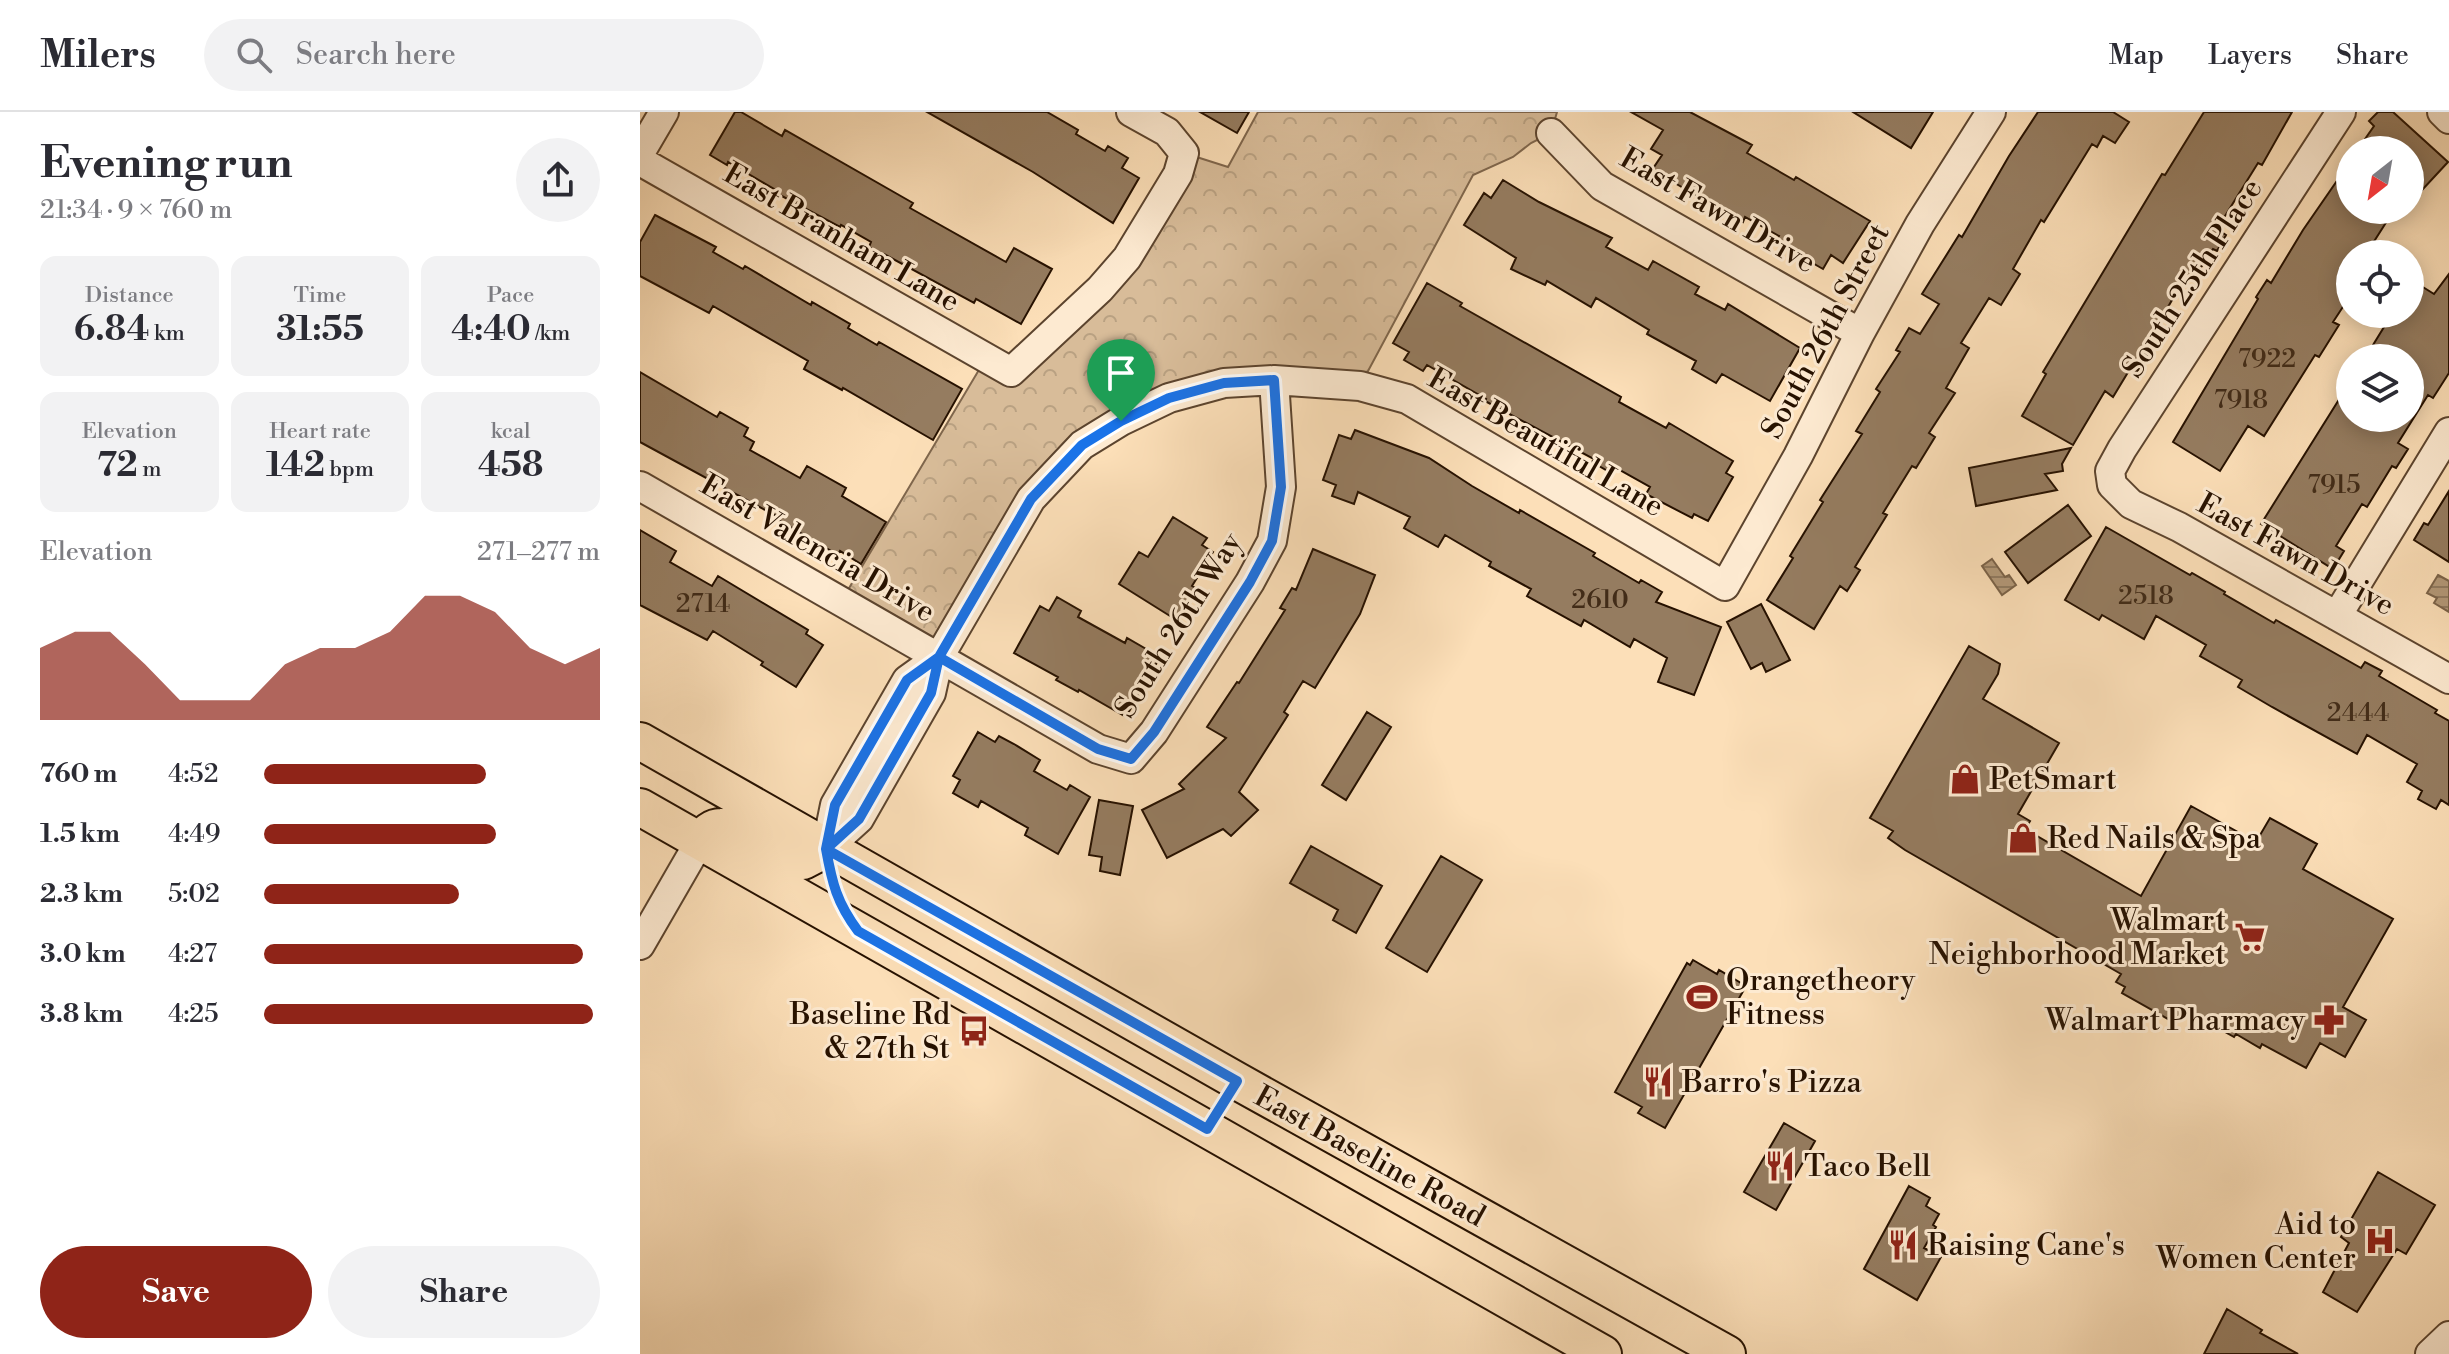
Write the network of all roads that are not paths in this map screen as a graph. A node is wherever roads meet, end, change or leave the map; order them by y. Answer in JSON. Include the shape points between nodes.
{"nodes":[{"id":1,"x":664,"y":112,"type":"edge"},
{"id":2,"x":1131,"y":112,"type":"edge"},
{"id":3,"x":1991,"y":112,"type":"edge"},
{"id":4,"x":2341,"y":112,"type":"edge"},
{"id":5,"x":2442,"y":112,"type":"edge"},
{"id":6,"x":2449,"y":119,"type":"edge"},
{"id":7,"x":1551,"y":133,"type":"dead end"},
{"id":8,"x":640,"y":153,"type":"edge"},
{"id":9,"x":640,"y":161,"type":"edge"},
{"id":10,"x":1860,"y":333,"type":"junction"},
{"id":11,"x":1274,"y":380,"type":"junction"},
{"id":12,"x":2449,"y":432,"type":"edge"},
{"id":13,"x":2112,"y":485,"type":"joint"},
{"id":14,"x":640,"y":486,"type":"edge"},
{"id":15,"x":1725,"y":586,"type":"joint"},
{"id":16,"x":2337,"y":616,"type":"junction"},
{"id":17,"x":939,"y":657,"type":"junction"},
{"id":18,"x":2449,"y":679,"type":"edge"},
{"id":19,"x":640,"y":741,"type":"edge"},
{"id":20,"x":1131,"y":759,"type":"joint"},
{"id":21,"x":678,"y":763,"type":"junction"},
{"id":22,"x":640,"y":807,"type":"edge"},
{"id":23,"x":700,"y":841,"type":"junction"},
{"id":24,"x":826,"y":849,"type":"junction"},
{"id":25,"x":858,"y":931,"type":"junction"},
{"id":26,"x":640,"y":945,"type":"edge"},
{"id":27,"x":1237,"y":1081,"type":"junction"},
{"id":28,"x":1207,"y":1129,"type":"junction"},
{"id":29,"x":1636,"y":1303,"type":"junction"},
{"id":30,"x":2449,"y":1336,"type":"edge"},
{"id":31,"x":1605,"y":1354,"type":"edge"},
{"id":32,"x":1727,"y":1354,"type":"edge"},
{"id":33,"x":2430,"y":1354,"type":"edge"}],
"edges":[{"from":1,"to":8,"type":"street"},
{"from":2,"to":9,"type":"street","name":"East Branham Lane","via":[[1167,132],[1184,153],[1178,174],[1127,258],[1011,372]]},
{"from":3,"to":10,"type":"street","name":"South 26th Street"},
{"from":4,"to":13,"type":"street","name":"South 25th Place","via":[[2122,449],[2110,471]]},
{"from":5,"to":6,"type":"street"},
{"from":7,"to":10,"type":"street","name":"East Fawn Drive","via":[[1602,186]]},
{"from":10,"to":15,"type":"street","name":"South 26th Street"},
{"from":11,"to":15,"type":"street","name":"East Beautiful Lane","via":[[1360,386],[1407,399]]},
{"from":11,"to":17,"type":"street","name":"East Beautiful Lane","via":[[1224,383],[1169,398],[1082,445],[1031,499]]},
{"from":11,"to":20,"type":"street","name":"South 26th Way","via":[[1281,487],[1272,541],[1154,732]]},
{"from":12,"to":16,"type":"street"},
{"from":13,"to":16,"type":"street","name":"East Fawn Drive","via":[[2131,504]]},
{"from":14,"to":17,"type":"street","name":"East Valencia Drive"},
{"from":16,"to":18,"type":"street","name":"East Fawn Drive"},
{"from":17,"to":20,"type":"street","name":"East Valencia Drive","via":[[1098,749]]},
{"from":17,"to":24,"type":"street","via":[[907,680],[835,805]]},
{"from":19,"to":21,"type":"main road","name":"East Baseline Road"},
{"from":21,"to":23,"type":"main road","via":[[696,795]]},
{"from":21,"to":24,"type":"main road","name":"East Baseline Road"},
{"from":22,"to":23,"type":"main road","name":"East Baseline Road"},
{"from":23,"to":24,"type":"main road","via":[[711,829],[723,826],[793,859],[803,861]]},
{"from":23,"to":25,"type":"main road","name":"East Baseline Road"},
{"from":23,"to":26,"type":"street"},
{"from":24,"to":25,"type":"main road","via":[[833,889]]},
{"from":24,"to":27,"type":"main road","name":"East Baseline Road"},
{"from":25,"to":28,"type":"main road","name":"East Baseline Road"},
{"from":27,"to":28,"type":"main road"},
{"from":27,"to":29,"type":"main road","name":"East Baseline Road"},
{"from":28,"to":31,"type":"main road","name":"East Baseline Road"},
{"from":29,"to":31,"type":"main road"},
{"from":29,"to":32,"type":"main road","name":"East Baseline Road"},
{"from":30,"to":33,"type":"street"}]}
